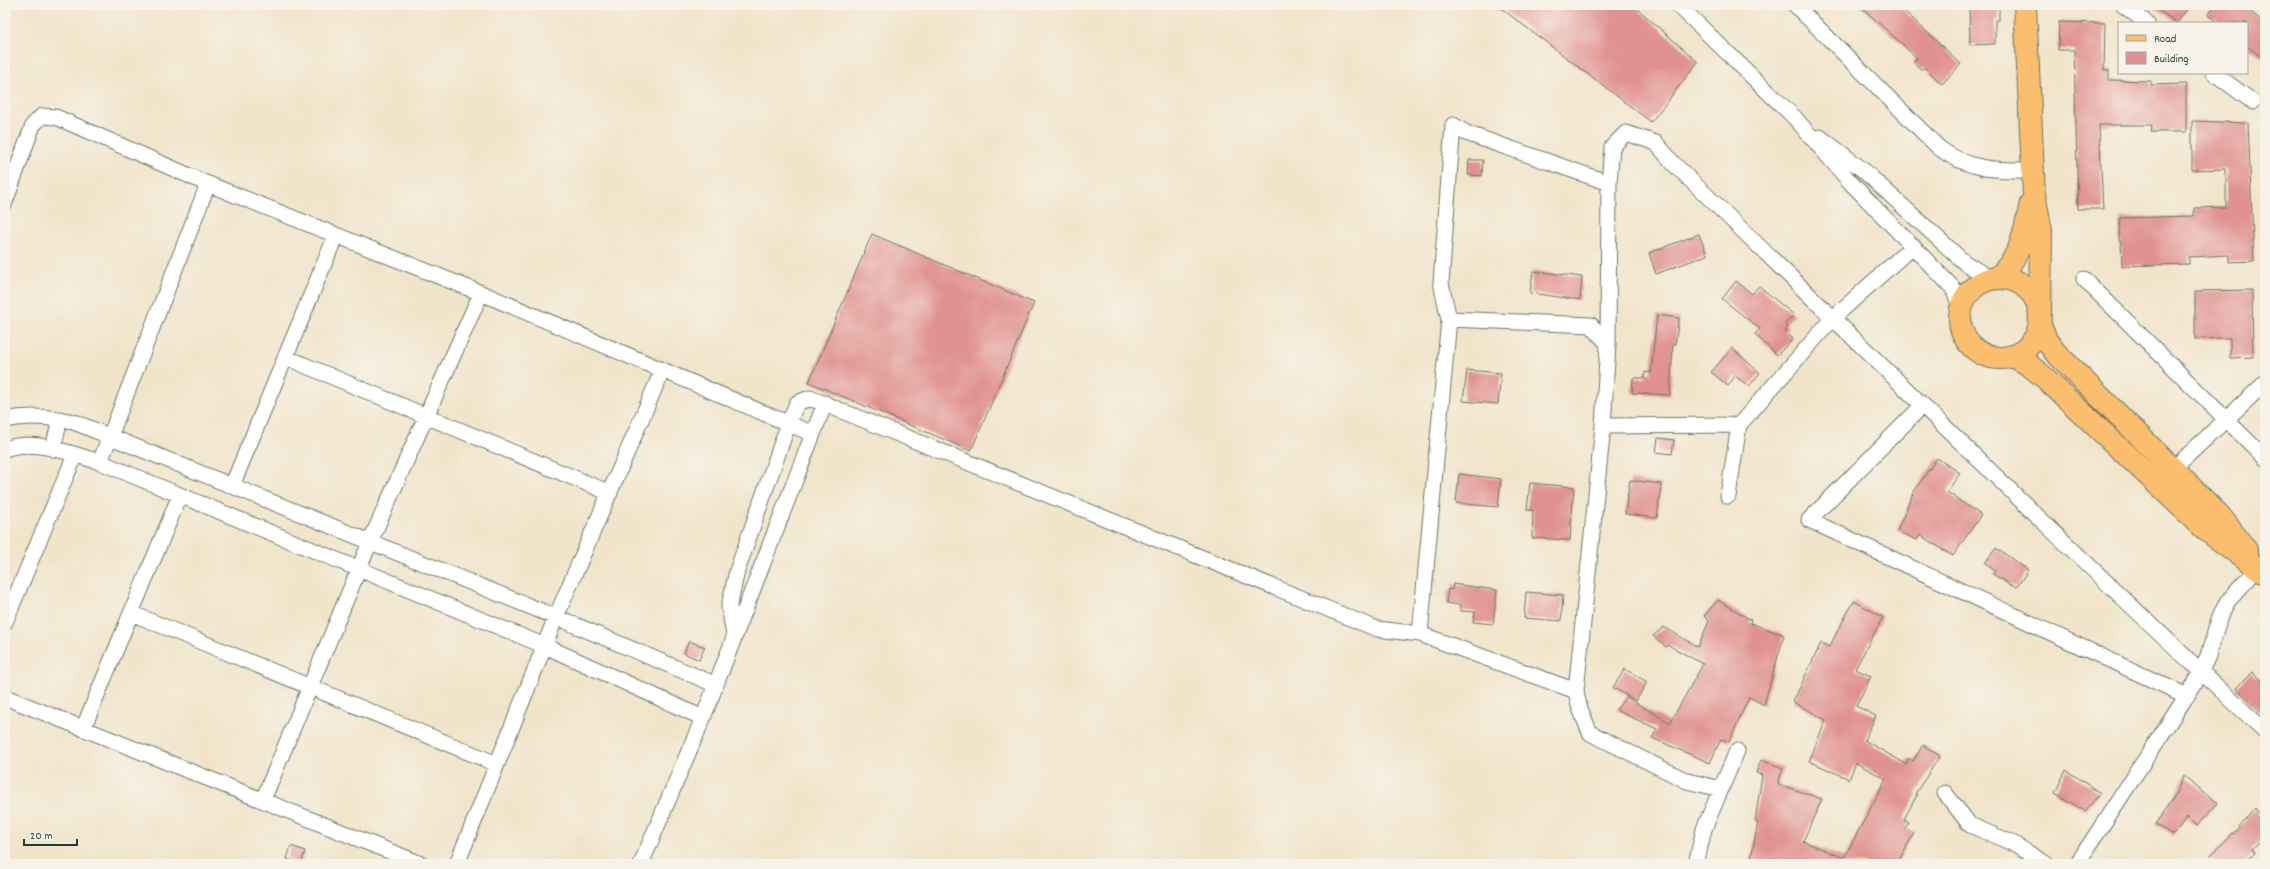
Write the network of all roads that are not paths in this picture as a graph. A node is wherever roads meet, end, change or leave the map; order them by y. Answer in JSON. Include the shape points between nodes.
{"nodes":[{"id":1,"x":1678,"y":5,"type":"edge"},
{"id":2,"x":1795,"y":5,"type":"edge"},
{"id":3,"x":2025,"y":5,"type":"edge"},
{"id":4,"x":2123,"y":5,"type":"edge"},
{"id":5,"x":2146,"y":22,"type":"edge"},
{"id":6,"x":2215,"y":74,"type":"edge"},
{"id":7,"x":2253,"y":102,"type":"dead end"},
{"id":8,"x":1795,"y":118,"type":"junction"},
{"id":9,"x":2032,"y":170,"type":"junction"},
{"id":10,"x":1609,"y":183,"type":"junction"},
{"id":11,"x":208,"y":184,"type":"junction"},
{"id":12,"x":2034,"y":194,"type":"junction"},
{"id":13,"x":5,"y":202,"type":"edge"},
{"id":14,"x":336,"y":235,"type":"junction"},
{"id":15,"x":1913,"y":246,"type":"junction"},
{"id":16,"x":1994,"y":278,"type":"junction"},
{"id":17,"x":2084,"y":279,"type":"dead end"},
{"id":18,"x":481,"y":293,"type":"junction"},
{"id":19,"x":1961,"y":310,"type":"junction"},
{"id":20,"x":1833,"y":318,"type":"junction"},
{"id":21,"x":2040,"y":318,"type":"junction"},
{"id":22,"x":1449,"y":319,"type":"junction"},
{"id":23,"x":1608,"y":344,"type":"junction"},
{"id":24,"x":2013,"y":356,"type":"junction"},
{"id":25,"x":285,"y":357,"type":"junction"},
{"id":26,"x":662,"y":372,"type":"junction"},
{"id":27,"x":2265,"y":383,"type":"edge"},
{"id":28,"x":825,"y":403,"type":"junction"},
{"id":29,"x":1923,"y":405,"type":"junction"},
{"id":30,"x":426,"y":417,"type":"junction"},
{"id":31,"x":60,"y":419,"type":"junction"},
{"id":32,"x":2226,"y":419,"type":"junction"},
{"id":33,"x":5,"y":420,"type":"edge"},
{"id":34,"x":789,"y":422,"type":"junction"},
{"id":35,"x":1739,"y":425,"type":"junction"},
{"id":36,"x":1603,"y":426,"type":"junction"},
{"id":37,"x":813,"y":434,"type":"junction"},
{"id":38,"x":111,"y":437,"type":"junction"},
{"id":39,"x":5,"y":449,"type":"edge"},
{"id":40,"x":53,"y":449,"type":"junction"},
{"id":41,"x":75,"y":455,"type":"junction"},
{"id":42,"x":2265,"y":458,"type":"edge"},
{"id":43,"x":100,"y":462,"type":"junction"},
{"id":44,"x":2173,"y":470,"type":"junction"},
{"id":45,"x":232,"y":486,"type":"junction"},
{"id":46,"x":610,"y":493,"type":"junction"},
{"id":47,"x":180,"y":495,"type":"junction"},
{"id":48,"x":1728,"y":496,"type":"dead end"},
{"id":49,"x":370,"y":542,"type":"junction"},
{"id":50,"x":358,"y":569,"type":"junction"},
{"id":51,"x":2262,"y":570,"type":"edge"},
{"id":52,"x":131,"y":613,"type":"junction"},
{"id":53,"x":556,"y":617,"type":"junction"},
{"id":54,"x":5,"y":622,"type":"edge"},
{"id":55,"x":1420,"y":634,"type":"junction"},
{"id":56,"x":734,"y":635,"type":"junction"},
{"id":57,"x":545,"y":646,"type":"junction"},
{"id":58,"x":2200,"y":672,"type":"junction"},
{"id":59,"x":714,"y":684,"type":"junction"},
{"id":60,"x":309,"y":688,"type":"junction"},
{"id":61,"x":1576,"y":691,"type":"junction"},
{"id":62,"x":2187,"y":696,"type":"junction"},
{"id":63,"x":5,"y":697,"type":"edge"},
{"id":64,"x":702,"y":718,"type":"junction"},
{"id":65,"x":83,"y":729,"type":"junction"},
{"id":66,"x":2265,"y":731,"type":"edge"},
{"id":67,"x":1737,"y":751,"type":"dead end"},
{"id":68,"x":497,"y":764,"type":"junction"},
{"id":69,"x":1721,"y":789,"type":"junction"},
{"id":70,"x":1946,"y":793,"type":"dead end"},
{"id":71,"x":263,"y":800,"type":"junction"},
{"id":72,"x":421,"y":864,"type":"edge"},
{"id":73,"x":457,"y":864,"type":"edge"},
{"id":74,"x":641,"y":864,"type":"edge"},
{"id":75,"x":1696,"y":864,"type":"edge"},
{"id":76,"x":2046,"y":864,"type":"edge"},
{"id":77,"x":2077,"y":864,"type":"edge"}],
"edges":[{"from":1,"to":8,"type":"street"},
{"from":2,"to":9,"type":"street","via":[[1950,156],[1976,168]]},
{"from":3,"to":9,"type":"main road"},
{"from":4,"to":5,"type":"street"},
{"from":6,"to":7,"type":"street"},
{"from":8,"to":15,"type":"street","via":[[1851,183]]},
{"from":8,"to":16,"type":"street","via":[[1863,170],[1965,263]]},
{"from":9,"to":12,"type":"main road"},
{"from":10,"to":20,"type":"street","via":[[1612,147],[1626,133],[1656,143],[1674,164]]},
{"from":10,"to":22,"type":"street","via":[[1466,133],[1453,125],[1441,283]]},
{"from":10,"to":23,"type":"street"},
{"from":11,"to":13,"type":"street","via":[[56,117],[42,116],[33,126]]},
{"from":11,"to":14,"type":"street"},
{"from":11,"to":38,"type":"street"},
{"from":12,"to":16,"type":"main road","via":[[2022,245],[2015,259]]},
{"from":12,"to":21,"type":"main road","via":[[2041,231]]},
{"from":14,"to":18,"type":"street"},
{"from":14,"to":25,"type":"street"},
{"from":15,"to":19,"type":"street","via":[[1954,289]]},
{"from":15,"to":20,"type":"street"},
{"from":16,"to":19,"type":"main road","via":[[1980,283],[1970,292]]},
{"from":16,"to":21,"type":"main road","via":[[2016,281],[2027,288],[2036,299]]},
{"from":17,"to":32,"type":"street"},
{"from":18,"to":26,"type":"street"},
{"from":18,"to":30,"type":"street"},
{"from":19,"to":24,"type":"main road","via":[[1961,327],[1966,339],[1974,348],[1986,356]]},
{"from":20,"to":29,"type":"street"},
{"from":20,"to":35,"type":"street"},
{"from":21,"to":24,"type":"main road","via":[[2034,339],[2025,349]]},
{"from":21,"to":44,"type":"main road","via":[[2046,340],[2055,352]]},
{"from":22,"to":23,"type":"street","via":[[1591,325]]},
{"from":22,"to":55,"type":"street"},
{"from":23,"to":36,"type":"street"},
{"from":24,"to":51,"type":"main road","via":[[2045,378],[2206,530]]},
{"from":25,"to":30,"type":"street"},
{"from":25,"to":45,"type":"street"},
{"from":26,"to":34,"type":"street"},
{"from":26,"to":46,"type":"street"},
{"from":27,"to":32,"type":"street"},
{"from":28,"to":34,"type":"street","via":[[810,398],[802,399],[797,403]]},
{"from":28,"to":37,"type":"street"},
{"from":28,"to":55,"type":"street","via":[[1377,629]]},
{"from":29,"to":58,"type":"street"},
{"from":29,"to":62,"type":"street","via":[[1810,520]]},
{"from":30,"to":46,"type":"street"},
{"from":30,"to":49,"type":"street"},
{"from":31,"to":33,"type":"street","via":[[22,416]]},
{"from":31,"to":38,"type":"street"},
{"from":31,"to":40,"type":"street"},
{"from":32,"to":42,"type":"street"},
{"from":32,"to":44,"type":"street"},
{"from":34,"to":37,"type":"street","via":[[802,431]]},
{"from":34,"to":56,"type":"street","via":[[737,571],[729,606]]},
{"from":35,"to":36,"type":"street"},
{"from":35,"to":48,"type":"street"},
{"from":36,"to":61,"type":"street"},
{"from":37,"to":56,"type":"street"},
{"from":38,"to":43,"type":"street"},
{"from":38,"to":45,"type":"street"},
{"from":39,"to":40,"type":"street","via":[[28,446]]},
{"from":40,"to":41,"type":"street"},
{"from":41,"to":43,"type":"street"},
{"from":41,"to":54,"type":"street"},
{"from":43,"to":47,"type":"street"},
{"from":44,"to":51,"type":"main road","via":[[2220,516]]},
{"from":45,"to":49,"type":"street"},
{"from":46,"to":53,"type":"street"},
{"from":47,"to":50,"type":"street"},
{"from":47,"to":52,"type":"street"},
{"from":49,"to":50,"type":"street"},
{"from":49,"to":53,"type":"street"},
{"from":50,"to":57,"type":"street"},
{"from":50,"to":60,"type":"street"},
{"from":51,"to":58,"type":"street","via":[[2226,606]]},
{"from":52,"to":60,"type":"street"},
{"from":52,"to":65,"type":"street"},
{"from":53,"to":57,"type":"street"},
{"from":53,"to":59,"type":"street"},
{"from":55,"to":61,"type":"street"},
{"from":56,"to":59,"type":"street"},
{"from":57,"to":64,"type":"street"},
{"from":57,"to":68,"type":"street"},
{"from":58,"to":62,"type":"street"},
{"from":58,"to":66,"type":"street"},
{"from":59,"to":64,"type":"street"},
{"from":60,"to":68,"type":"street"},
{"from":60,"to":71,"type":"street"},
{"from":61,"to":69,"type":"street","via":[[1578,706],[1590,733],[1687,780]]},
{"from":62,"to":77,"type":"street"},
{"from":63,"to":65,"type":"street"},
{"from":64,"to":74,"type":"street"},
{"from":65,"to":71,"type":"street"},
{"from":67,"to":69,"type":"street"},
{"from":68,"to":73,"type":"street"},
{"from":69,"to":75,"type":"street","via":[[1704,829]]},
{"from":70,"to":76,"type":"street","via":[[1970,825],[2012,843]]},
{"from":71,"to":72,"type":"street"}]}
